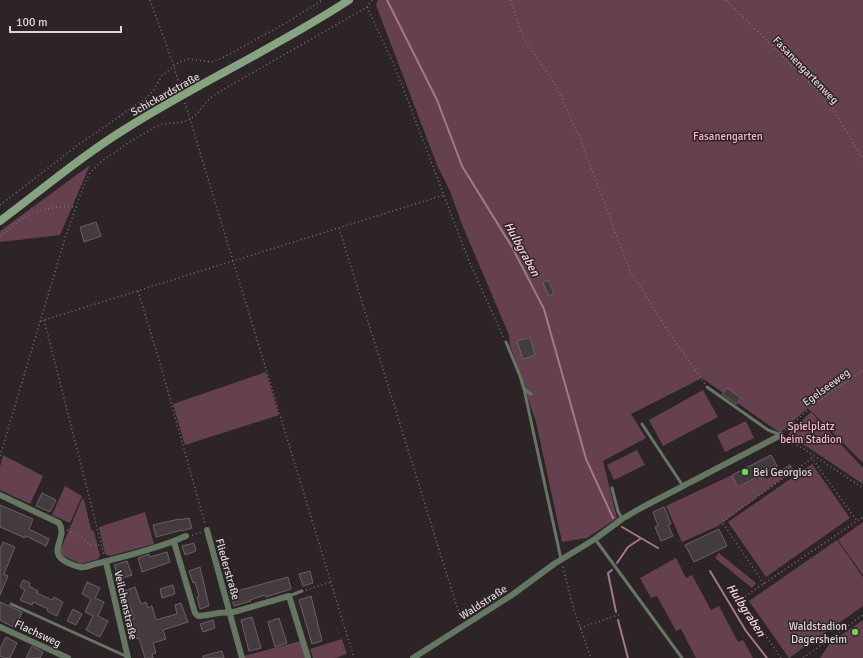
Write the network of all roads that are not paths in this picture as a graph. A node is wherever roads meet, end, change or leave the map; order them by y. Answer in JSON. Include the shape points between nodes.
{"nodes":[{"id":1,"x":349,"y":0,"type":"edge"},
{"id":2,"x":0,"y":220,"type":"edge"},
{"id":3,"x":506,"y":342,"type":"road end"},
{"id":4,"x":707,"y":387,"type":"road end"},
{"id":5,"x":524,"y":389,"type":"junction"},
{"id":6,"x":531,"y":394,"type":"dead end"},
{"id":7,"x":642,"y":424,"type":"dead end"},
{"id":8,"x":781,"y":434,"type":"joint"},
{"id":9,"x":683,"y":486,"type":"junction"},
{"id":10,"x":612,"y":488,"type":"dead end"},
{"id":11,"x":0,"y":495,"type":"edge"},
{"id":12,"x":622,"y":519,"type":"junction"},
{"id":13,"x":207,"y":530,"type":"road end"},
{"id":14,"x":186,"y":536,"type":"road end"},
{"id":15,"x":595,"y":540,"type":"junction"},
{"id":16,"x":174,"y":542,"type":"junction"},
{"id":17,"x":561,"y":559,"type":"junction"},
{"id":18,"x":106,"y":562,"type":"junction"},
{"id":19,"x":302,"y":591,"type":"road end"},
{"id":20,"x":290,"y":596,"type":"junction"},
{"id":21,"x":11,"y":604,"type":"dead end"},
{"id":22,"x":230,"y":613,"type":"junction"},
{"id":23,"x":0,"y":627,"type":"edge"},
{"id":24,"x":68,"y":658,"type":"edge"},
{"id":25,"x":128,"y":658,"type":"edge"},
{"id":26,"x":242,"y":658,"type":"edge"},
{"id":27,"x":308,"y":658,"type":"edge"},
{"id":28,"x":413,"y":658,"type":"edge"},
{"id":29,"x":682,"y":658,"type":"edge"}],
"edges":[{"from":1,"to":2,"type":"street","name":"Schickardstraße","via":[[136,122],[90,152]]},
{"from":3,"to":5,"type":"lane"},
{"from":4,"to":8,"type":"lane","via":[[768,430]]},
{"from":5,"to":6,"type":"lane"},
{"from":5,"to":17,"type":"lane"},
{"from":7,"to":9,"type":"lane"},
{"from":8,"to":9,"type":"street","name":"Waldstraße"},
{"from":9,"to":12,"type":"street","name":"Waldstraße"},
{"from":10,"to":12,"type":"lane"},
{"from":11,"to":18,"type":"street","name":"Veilchenstraße","via":[[59,524],[62,528],[58,553],[63,560],[81,567]]},
{"from":12,"to":15,"type":"street","name":"Waldstraße"},
{"from":13,"to":22,"type":"street","name":"Fliederstraße"},
{"from":14,"to":16,"type":"street"},
{"from":15,"to":17,"type":"street","name":"Waldstraße"},
{"from":15,"to":29,"type":"lane"},
{"from":16,"to":18,"type":"street"},
{"from":16,"to":22,"type":"street","name":"Fliederstraße","via":[[195,613],[198,616],[222,611]]},
{"from":17,"to":28,"type":"street","name":"Waldstraße","via":[[512,595]]},
{"from":18,"to":25,"type":"street","name":"Veilchenstraße"},
{"from":19,"to":20,"type":"lane"},
{"from":20,"to":22,"type":"street"},
{"from":20,"to":27,"type":"street"},
{"from":21,"to":25,"type":"lane"},
{"from":22,"to":26,"type":"street","name":"Fliederstraße"},
{"from":23,"to":24,"type":"street","name":"Flachsweg"}]}
